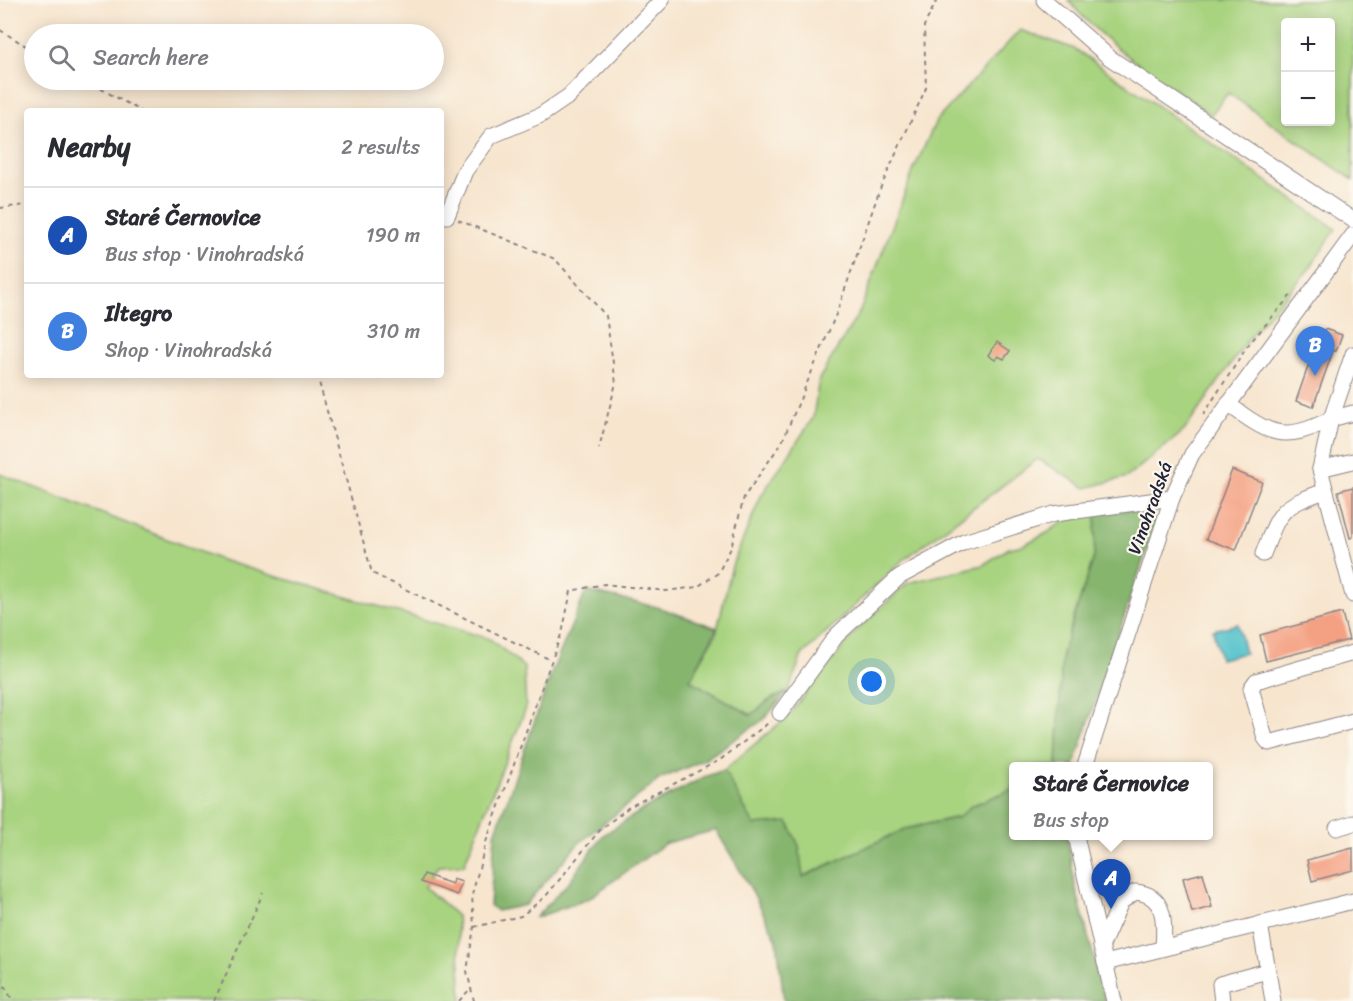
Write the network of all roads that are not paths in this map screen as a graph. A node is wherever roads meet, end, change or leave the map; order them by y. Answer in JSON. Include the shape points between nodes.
{"nodes":[{"id":1,"x":662,"y":0,"type":"edge"},
{"id":2,"x":1044,"y":0,"type":"edge"},
{"id":3,"x":447,"y":216,"type":"road end"},
{"id":4,"x":1353,"y":220,"type":"edge"},
{"id":5,"x":1353,"y":235,"type":"edge"},
{"id":6,"x":1353,"y":354,"type":"edge"},
{"id":7,"x":1228,"y":404,"type":"junction"},
{"id":8,"x":1353,"y":413,"type":"edge"},
{"id":9,"x":1331,"y":419,"type":"junction"},
{"id":10,"x":1353,"y":461,"type":"edge"},
{"id":11,"x":1320,"y":469,"type":"junction"},
{"id":12,"x":1325,"y":491,"type":"junction"},
{"id":13,"x":1172,"y":498,"type":"junction"},
{"id":14,"x":1263,"y":554,"type":"dead end"},
{"id":15,"x":1353,"y":595,"type":"edge"},
{"id":16,"x":1353,"y":653,"type":"edge"},
{"id":17,"x":780,"y":713,"type":"road end"},
{"id":18,"x":1353,"y":721,"type":"edge"},
{"id":19,"x":1085,"y":762,"type":"edge"},
{"id":20,"x":1353,"y":823,"type":"edge"},
{"id":21,"x":1337,"y":828,"type":"dead end"},
{"id":22,"x":1077,"y":840,"type":"edge"},
{"id":23,"x":1353,"y":901,"type":"edge"},
{"id":24,"x":1260,"y":924,"type":"junction"},
{"id":25,"x":1101,"y":947,"type":"junction"},
{"id":26,"x":1163,"y":947,"type":"junction"},
{"id":27,"x":1105,"y":963,"type":"junction"},
{"id":28,"x":1268,"y":971,"type":"junction"},
{"id":29,"x":1114,"y":1001,"type":"edge"},
{"id":30,"x":1222,"y":1001,"type":"edge"},
{"id":31,"x":1273,"y":1001,"type":"edge"}],
"edges":[{"from":1,"to":3,"type":"street","via":[[569,96],[541,115],[490,136],[465,171]]},
{"from":2,"to":4,"type":"street","via":[[1110,58]]},
{"from":5,"to":7,"type":"street","name":"Vinohradská"},
{"from":6,"to":9,"type":"street"},
{"from":7,"to":9,"type":"street","via":[[1260,426],[1285,434],[1302,432]]},
{"from":7,"to":13,"type":"street","name":"Vinohradská","via":[[1192,454]]},
{"from":8,"to":9,"type":"street"},
{"from":9,"to":11,"type":"street"},
{"from":10,"to":11,"type":"street"},
{"from":11,"to":12,"type":"street"},
{"from":12,"to":14,"type":"street","via":[[1282,511]]},
{"from":12,"to":15,"type":"street"},
{"from":13,"to":17,"type":"street","via":[[1054,514],[964,542],[899,577],[836,636]]},
{"from":13,"to":19,"type":"street","name":"Vinohradská"},
{"from":16,"to":18,"type":"street","via":[[1256,681],[1251,688],[1264,738],[1269,743]]},
{"from":20,"to":21,"type":"street"},
{"from":22,"to":25,"type":"street"},
{"from":23,"to":24,"type":"street"},
{"from":24,"to":26,"type":"street"},
{"from":24,"to":28,"type":"street"},
{"from":25,"to":26,"type":"street","via":[[1121,902],[1135,892],[1151,896],[1162,910]]},
{"from":25,"to":27,"type":"street"},
{"from":26,"to":27,"type":"street"},
{"from":27,"to":29,"type":"street"},
{"from":28,"to":30,"type":"street","via":[[1220,984]]},
{"from":28,"to":31,"type":"street"}]}
